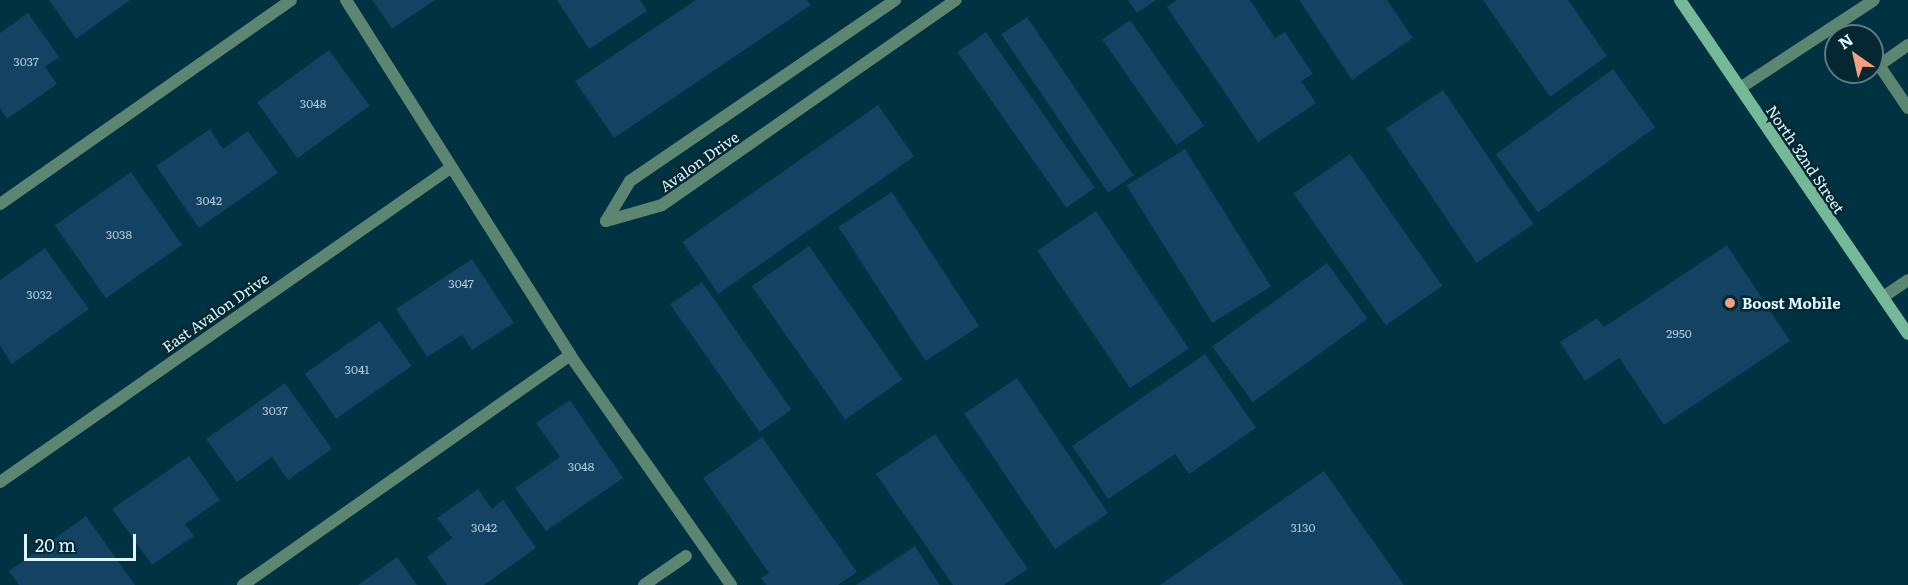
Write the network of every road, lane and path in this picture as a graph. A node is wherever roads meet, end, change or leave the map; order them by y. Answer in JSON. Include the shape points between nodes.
{"nodes":[{"id":1,"x":291,"y":0,"type":"edge"},
{"id":2,"x":346,"y":0,"type":"edge"},
{"id":3,"x":895,"y":0,"type":"edge"},
{"id":4,"x":956,"y":0,"type":"edge"},
{"id":5,"x":1680,"y":0,"type":"edge"},
{"id":6,"x":1874,"y":0,"type":"edge"},
{"id":7,"x":1908,"y":45,"type":"edge"},
{"id":8,"x":1740,"y":88,"type":"junction"},
{"id":9,"x":1908,"y":108,"type":"edge"},
{"id":10,"x":449,"y":169,"type":"junction"},
{"id":11,"x":0,"y":204,"type":"edge"},
{"id":12,"x":1908,"y":280,"type":"edge"},
{"id":13,"x":1883,"y":297,"type":"junction"},
{"id":14,"x":1908,"y":334,"type":"edge"},
{"id":15,"x":570,"y":355,"type":"junction"},
{"id":16,"x":0,"y":482,"type":"edge"},
{"id":17,"x":686,"y":556,"type":"dead end"},
{"id":18,"x":243,"y":585,"type":"edge"},
{"id":19,"x":644,"y":585,"type":"edge"},
{"id":20,"x":731,"y":585,"type":"edge"}],
"edges":[{"from":1,"to":11,"type":"street"},
{"from":2,"to":10,"type":"street"},
{"from":3,"to":4,"type":"street","name":"Avalon Drive","via":[[630,181],[606,221],[662,205]]},
{"from":5,"to":8,"type":"main road","name":"North 32nd Street"},
{"from":6,"to":8,"type":"street"},
{"from":7,"to":9,"type":"street","via":[[1879,65]]},
{"from":8,"to":13,"type":"main road","name":"North 32nd Street"},
{"from":10,"to":15,"type":"street"},
{"from":10,"to":16,"type":"street","name":"East Avalon Drive"},
{"from":12,"to":13,"type":"street"},
{"from":13,"to":14,"type":"main road","name":"North 32nd Street"},
{"from":15,"to":18,"type":"street"},
{"from":15,"to":20,"type":"street"},
{"from":17,"to":19,"type":"street"}]}
